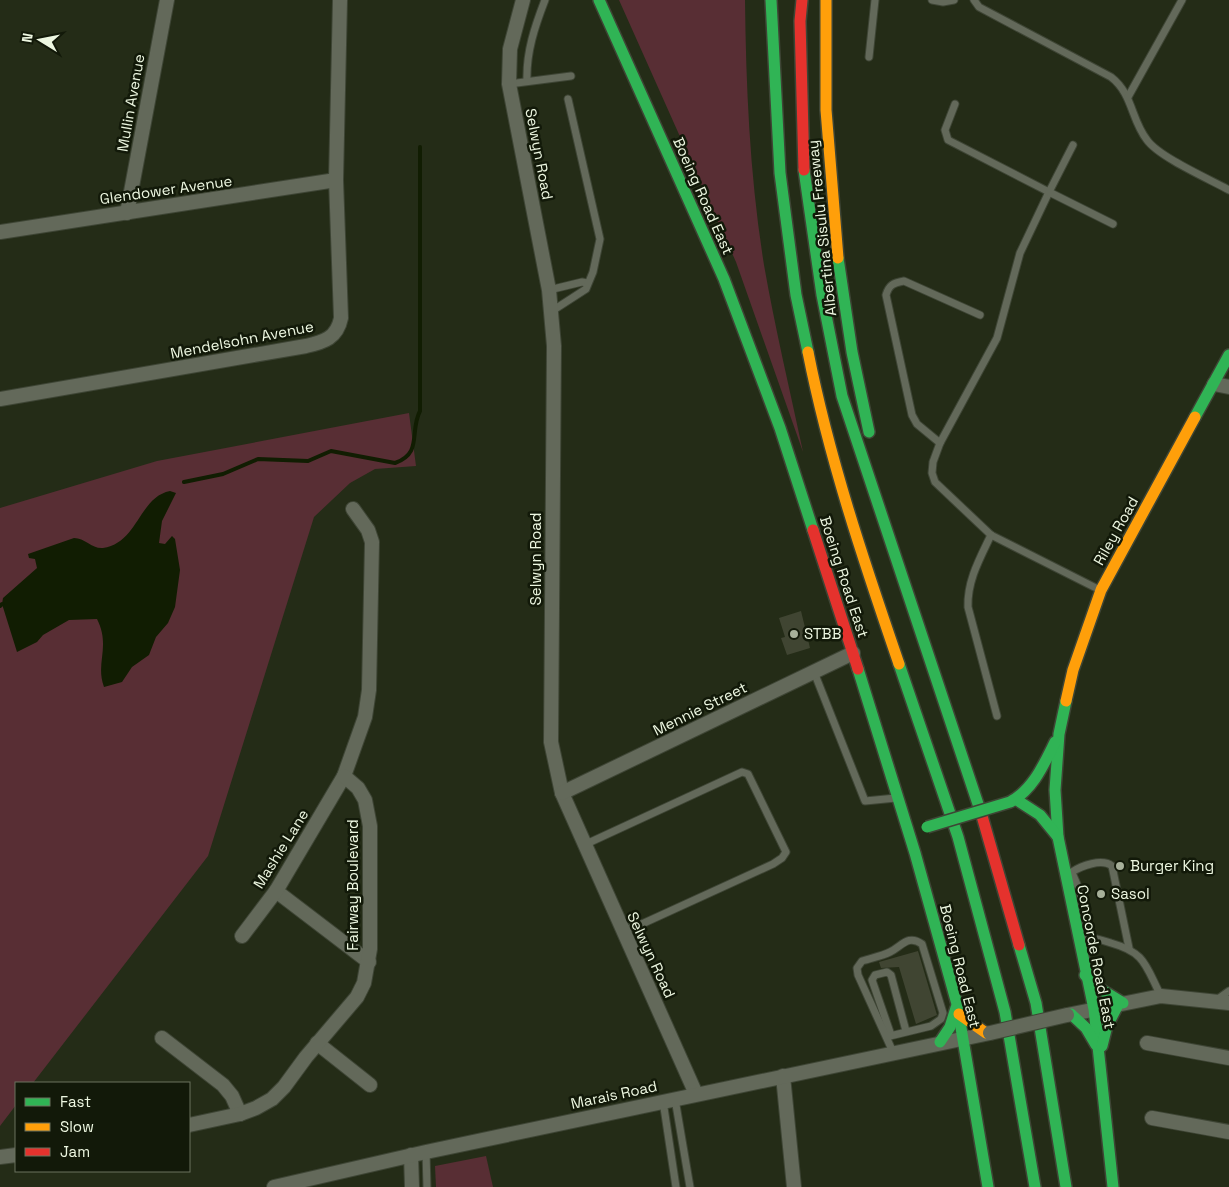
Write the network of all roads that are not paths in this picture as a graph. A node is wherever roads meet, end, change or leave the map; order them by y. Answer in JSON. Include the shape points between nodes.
{"nodes":[{"id":1,"x":167,"y":0,"type":"edge"},
{"id":2,"x":340,"y":0,"type":"edge"},
{"id":3,"x":523,"y":0,"type":"edge"},
{"id":4,"x":545,"y":0,"type":"edge"},
{"id":5,"x":599,"y":0,"type":"edge"},
{"id":6,"x":772,"y":0,"type":"edge"},
{"id":7,"x":802,"y":0,"type":"edge"},
{"id":8,"x":826,"y":0,"type":"edge"},
{"id":9,"x":876,"y":0,"type":"edge"},
{"id":10,"x":932,"y":0,"type":"edge"},
{"id":11,"x":954,"y":0,"type":"edge"},
{"id":12,"x":974,"y":0,"type":"edge"},
{"id":13,"x":1182,"y":0,"type":"edge"},
{"id":14,"x":870,"y":57,"type":"dead end"},
{"id":15,"x":571,"y":76,"type":"dead end"},
{"id":16,"x":527,"y":81,"type":"junction"},
{"id":17,"x":509,"y":84,"type":"junction"},
{"id":18,"x":1128,"y":97,"type":"junction"},
{"id":19,"x":568,"y":99,"type":"dead end"},
{"id":20,"x":955,"y":104,"type":"dead end"},
{"id":21,"x":1073,"y":145,"type":"dead end"},
{"id":22,"x":336,"y":180,"type":"junction"},
{"id":23,"x":1229,"y":190,"type":"edge"},
{"id":24,"x":1049,"y":192,"type":"junction"},
{"id":25,"x":127,"y":213,"type":"junction"},
{"id":26,"x":1113,"y":224,"type":"dead end"},
{"id":27,"x":0,"y":232,"type":"edge"},
{"id":28,"x":587,"y":283,"type":"junction"},
{"id":29,"x":549,"y":290,"type":"junction"},
{"id":30,"x":552,"y":311,"type":"junction"},
{"id":31,"x":980,"y":315,"type":"dead end"},
{"id":32,"x":1229,"y":355,"type":"edge"},
{"id":33,"x":1214,"y":384,"type":"junction"},
{"id":34,"x":1229,"y":387,"type":"edge"},
{"id":35,"x":0,"y":398,"type":"edge"},
{"id":36,"x":940,"y":443,"type":"junction"},
{"id":37,"x":353,"y":510,"type":"dead end"},
{"id":38,"x":991,"y":535,"type":"junction"},
{"id":39,"x":1100,"y":590,"type":"junction"},
{"id":40,"x":908,"y":595,"type":"junction"},
{"id":41,"x":853,"y":653,"type":"junction"},
{"id":42,"x":814,"y":672,"type":"junction"},
{"id":43,"x":997,"y":716,"type":"dead end"},
{"id":44,"x":1059,"y":734,"type":"junction"},
{"id":45,"x":884,"y":754,"type":"junction"},
{"id":46,"x":344,"y":776,"type":"junction"},
{"id":47,"x":562,"y":793,"type":"junction"},
{"id":48,"x":898,"y":798,"type":"junction"},
{"id":49,"x":1014,"y":801,"type":"junction"},
{"id":50,"x":926,"y":828,"type":"junction"},
{"id":51,"x":1058,"y":837,"type":"junction"},
{"id":52,"x":584,"y":845,"type":"junction"},
{"id":53,"x":915,"y":853,"type":"junction"},
{"id":54,"x":1063,"y":863,"type":"junction"},
{"id":55,"x":1072,"y":872,"type":"junction"},
{"id":56,"x":276,"y":891,"type":"junction"},
{"id":57,"x":622,"y":931,"type":"junction"},
{"id":58,"x":242,"y":936,"type":"dead end"},
{"id":59,"x":1091,"y":937,"type":"junction"},
{"id":60,"x":1078,"y":939,"type":"junction"},
{"id":61,"x":1129,"y":948,"type":"junction"},
{"id":62,"x":369,"y":962,"type":"junction"},
{"id":63,"x":1086,"y":977,"type":"junction"},
{"id":64,"x":1229,"y":991,"type":"edge"},
{"id":65,"x":1161,"y":996,"type":"junction"},
{"id":66,"x":1222,"y":1002,"type":"edge"},
{"id":67,"x":1121,"y":1003,"type":"junction"},
{"id":68,"x":958,"y":1009,"type":"junction"},
{"id":69,"x":1094,"y":1009,"type":"junction"},
{"id":70,"x":1070,"y":1014,"type":"junction"},
{"id":71,"x":906,"y":1031,"type":"junction"},
{"id":72,"x":986,"y":1033,"type":"junction"},
{"id":73,"x":889,"y":1036,"type":"junction"},
{"id":74,"x":162,"y":1038,"type":"dead end"},
{"id":75,"x":963,"y":1038,"type":"junction"},
{"id":76,"x":940,"y":1042,"type":"junction"},
{"id":77,"x":317,"y":1043,"type":"junction"},
{"id":78,"x":1147,"y":1043,"type":"dead end"},
{"id":79,"x":893,"y":1052,"type":"junction"},
{"id":80,"x":1098,"y":1052,"type":"junction"},
{"id":81,"x":1229,"y":1058,"type":"edge"},
{"id":82,"x":968,"y":1060,"type":"junction"},
{"id":83,"x":783,"y":1076,"type":"junction"},
{"id":84,"x":370,"y":1085,"type":"dead end"},
{"id":85,"x":696,"y":1094,"type":"junction"},
{"id":86,"x":669,"y":1100,"type":"junction"},
{"id":87,"x":240,"y":1114,"type":"junction"},
{"id":88,"x":1152,"y":1118,"type":"dead end"},
{"id":89,"x":190,"y":1125,"type":"edge"},
{"id":90,"x":1229,"y":1132,"type":"edge"},
{"id":91,"x":426,"y":1152,"type":"junction"},
{"id":92,"x":15,"y":1155,"type":"edge"},
{"id":93,"x":411,"y":1155,"type":"junction"},
{"id":94,"x":0,"y":1156,"type":"edge"},
{"id":95,"x":274,"y":1187,"type":"edge"},
{"id":96,"x":412,"y":1187,"type":"edge"},
{"id":97,"x":427,"y":1187,"type":"edge"},
{"id":98,"x":676,"y":1187,"type":"edge"},
{"id":99,"x":690,"y":1187,"type":"edge"},
{"id":100,"x":794,"y":1187,"type":"edge"},
{"id":101,"x":988,"y":1187,"type":"edge"},
{"id":102,"x":1035,"y":1187,"type":"edge"},
{"id":103,"x":1066,"y":1187,"type":"edge"},
{"id":104,"x":1112,"y":1187,"type":"edge"}],
"edges":[{"from":1,"to":25,"type":"street","name":"Mullin Avenue"},
{"from":2,"to":22,"type":"street","name":"Mendelsohn Avenue"},
{"from":3,"to":17,"type":"street","name":"Selwyn Road","via":[[510,49]]},
{"from":4,"to":16,"type":"lane","via":[[526,64]]},
{"from":5,"to":41,"type":"main road","name":"Boeing Road East","via":[[724,279],[780,428]]},
{"from":6,"to":102,"type":"main road","via":[[780,174],[796,295],[818,403],[878,604],[958,837],[1005,1012]]},
{"from":7,"to":40,"type":"main road","via":[[804,173],[822,295],[842,396]]},
{"from":8,"to":40,"type":"main road","name":"Albertina Sisulu Freeway","via":[[828,177],[840,290],[859,391]]},
{"from":9,"to":14,"type":"lane"},
{"from":10,"to":11,"type":"lane"},
{"from":12,"to":18,"type":"lane","via":[[979,7],[1111,77]]},
{"from":13,"to":18,"type":"lane"},
{"from":15,"to":16,"type":"lane"},
{"from":16,"to":17,"type":"lane"},
{"from":17,"to":29,"type":"street","name":"Selwyn Road"},
{"from":18,"to":23,"type":"lane","via":[[1141,131],[1153,148]]},
{"from":19,"to":28,"type":"lane","via":[[600,239],[593,272]]},
{"from":20,"to":24,"type":"lane","via":[[945,130],[948,140]]},
{"from":21,"to":24,"type":"lane"},
{"from":22,"to":25,"type":"street","name":"Glendower Avenue"},
{"from":22,"to":35,"type":"street","name":"Mendelsohn Avenue","via":[[341,318],[330,338],[306,346]]},
{"from":24,"to":26,"type":"lane"},
{"from":24,"to":36,"type":"lane","via":[[1020,253],[997,338]]},
{"from":25,"to":27,"type":"street","name":"Glendower Avenue"},
{"from":28,"to":29,"type":"lane"},
{"from":28,"to":30,"type":"lane","via":[[586,289]]},
{"from":29,"to":30,"type":"street","name":"Selwyn Road"},
{"from":30,"to":47,"type":"street","name":"Selwyn Road","via":[[551,742]]},
{"from":31,"to":36,"type":"lane","via":[[904,281],[888,288],[886,295],[910,409],[917,424]]},
{"from":32,"to":33,"type":"main road","name":"Riley Road"},
{"from":33,"to":34,"type":"street"},
{"from":33,"to":39,"type":"main road","name":"Riley Road"},
{"from":36,"to":38,"type":"lane","via":[[933,462],[935,482]]},
{"from":37,"to":46,"type":"street","via":[[368,530],[372,542],[369,690],[365,717]]},
{"from":38,"to":39,"type":"lane"},
{"from":38,"to":43,"type":"lane","via":[[970,581],[968,607]]},
{"from":39,"to":44,"type":"main road","name":"Riley Road","via":[[1073,670]]},
{"from":40,"to":103,"type":"main road","via":[[984,823],[1036,1003]]},
{"from":41,"to":42,"type":"street","name":"Mennie Street"},
{"from":41,"to":45,"type":"main road","name":"Boeing Road East"},
{"from":42,"to":47,"type":"street","name":"Mennie Street"},
{"from":42,"to":48,"type":"lane","via":[[865,801]]},
{"from":44,"to":49,"type":"main road","via":[[1041,770]]},
{"from":44,"to":51,"type":"main road","name":"Concorde Road East","via":[[1055,790]]},
{"from":45,"to":48,"type":"main road","name":"Boeing Road East"},
{"from":45,"to":50,"type":"main road","via":[[912,817]]},
{"from":46,"to":56,"type":"street","name":"Mashie Lane"},
{"from":46,"to":62,"type":"street","name":"Fairway Boulevard","via":[[358,788],[369,810]]},
{"from":47,"to":52,"type":"street","name":"Selwyn Road"},
{"from":48,"to":53,"type":"main road","name":"Boeing Road East"},
{"from":49,"to":50,"type":"main road","bridge":true},
{"from":49,"to":51,"type":"main road","via":[[1040,815]]},
{"from":50,"to":53,"type":"main road"},
{"from":51,"to":54,"type":"main road","name":"Concorde Road East"},
{"from":52,"to":57,"type":"street","name":"Selwyn Road"},
{"from":52,"to":57,"type":"lane","via":[[742,772],[748,774],[786,852],[773,864],[644,924]]},
{"from":53,"to":68,"type":"main road","name":"Boeing Road East"},
{"from":54,"to":55,"type":"lane"},
{"from":54,"to":60,"type":"main road","name":"Concorde Road East"},
{"from":55,"to":59,"type":"lane"},
{"from":55,"to":61,"type":"lane","via":[[1085,865],[1105,862],[1112,866]]},
{"from":56,"to":58,"type":"street","name":"Mashie Lane"},
{"from":56,"to":62,"type":"street"},
{"from":57,"to":85,"type":"street","name":"Selwyn Road"},
{"from":59,"to":60,"type":"lane"},
{"from":59,"to":61,"type":"lane"},
{"from":60,"to":63,"type":"main road","name":"Concorde Road East"},
{"from":61,"to":65,"type":"lane","via":[[1140,956]]},
{"from":62,"to":77,"type":"street","name":"Fairway Boulevard","via":[[364,983],[356,997]]},
{"from":63,"to":67,"type":"main road"},
{"from":63,"to":69,"type":"main road","name":"Concorde Road East"},
{"from":63,"to":70,"type":"main road"},
{"from":64,"to":66,"type":"lane"},
{"from":65,"to":66,"type":"street","name":"Marais Road"},
{"from":65,"to":67,"type":"street","name":"Marais Road"},
{"from":67,"to":69,"type":"street","name":"Marais Road"},
{"from":67,"to":80,"type":"main road","via":[[1107,1026]]},
{"from":68,"to":72,"type":"main road","via":[[970,1023]]},
{"from":68,"to":75,"type":"main road","name":"Boeing Road East"},
{"from":68,"to":76,"type":"main road"},
{"from":69,"to":70,"type":"street","name":"Marais Road"},
{"from":69,"to":80,"type":"main road","name":"Concorde Road East"},
{"from":70,"to":72,"type":"street","name":"Marais Road","bridge":true},
{"from":70,"to":80,"type":"main road","via":[[1086,1028]]},
{"from":71,"to":73,"type":"lane"},
{"from":71,"to":73,"type":"lane","via":[[891,974],[875,975],[872,980]]},
{"from":71,"to":73,"type":"lane","via":[[938,1022],[943,1013],[922,944],[913,939],[890,952],[862,960],[857,968]]},
{"from":72,"to":75,"type":"street","name":"Marais Road"},
{"from":72,"to":82,"type":"main road"},
{"from":73,"to":79,"type":"lane"},
{"from":74,"to":87,"type":"street","via":[[223,1085]]},
{"from":75,"to":76,"type":"street","name":"Marais Road"},
{"from":75,"to":82,"type":"main road","name":"Boeing Road East"},
{"from":76,"to":79,"type":"street","name":"Marais Road"},
{"from":77,"to":84,"type":"street"},
{"from":77,"to":87,"type":"street","name":"Fairway Boulevard","via":[[272,1099]]},
{"from":78,"to":81,"type":"street"},
{"from":79,"to":83,"type":"street","name":"Marais Road"},
{"from":80,"to":104,"type":"main road","name":"Concorde Road East"},
{"from":82,"to":101,"type":"main road","name":"Boeing Road East"},
{"from":83,"to":85,"type":"street","name":"Marais Road"},
{"from":83,"to":100,"type":"street"},
{"from":85,"to":86,"type":"street","name":"Marais Road"},
{"from":86,"to":91,"type":"street","name":"Marais Road"},
{"from":86,"to":98,"type":"lane"},
{"from":86,"to":99,"type":"lane"},
{"from":87,"to":89,"type":"street","name":"Fairway Boulevard"},
{"from":88,"to":90,"type":"street"},
{"from":91,"to":93,"type":"street","name":"Marais Road"},
{"from":91,"to":97,"type":"lane"},
{"from":92,"to":94,"type":"street"},
{"from":93,"to":95,"type":"street","name":"Marais Road"},
{"from":93,"to":96,"type":"street"}]}
